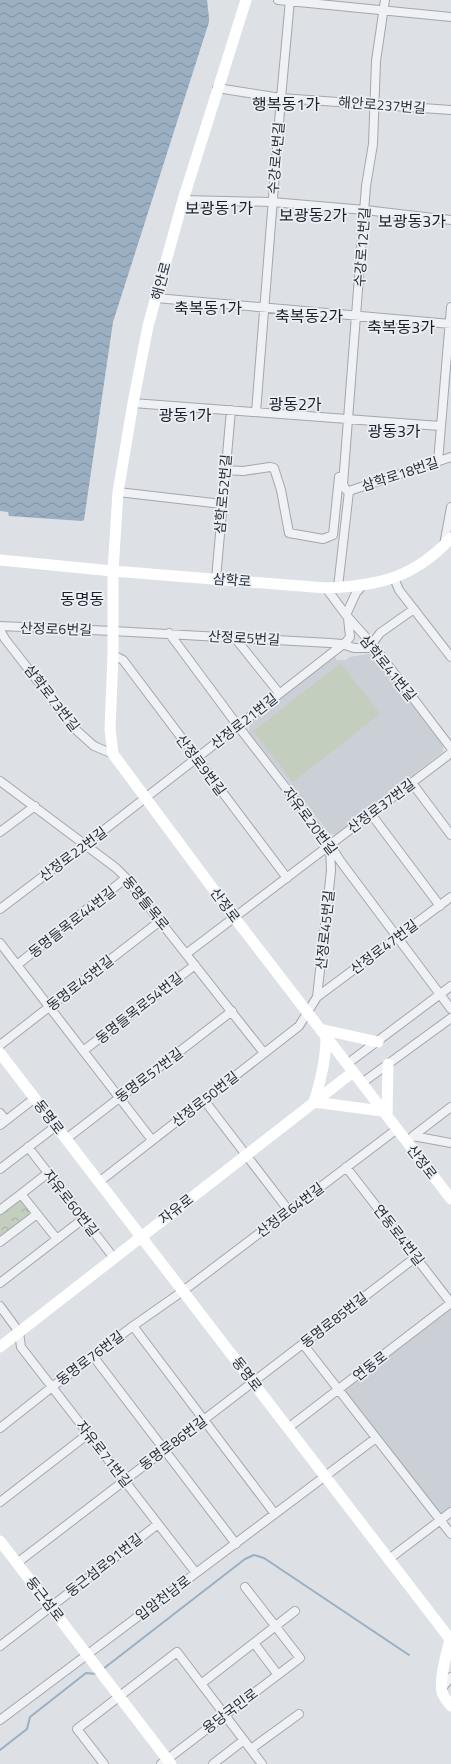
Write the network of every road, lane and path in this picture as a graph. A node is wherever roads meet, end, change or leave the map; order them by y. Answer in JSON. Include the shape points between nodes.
{"nodes":[{"id":1,"x":246,"y":0,"type":"edge"},
{"id":2,"x":278,"y":0,"type":"edge"},
{"id":3,"x":385,"y":0,"type":"edge"},
{"id":4,"x":290,"y":1,"type":"edge"},
{"id":5,"x":384,"y":10,"type":"junction"},
{"id":6,"x":451,"y":17,"type":"edge"},
{"id":7,"x":217,"y":88,"type":"junction"},
{"id":8,"x":281,"y":98,"type":"junction"},
{"id":9,"x":376,"y":105,"type":"junction"},
{"id":10,"x":451,"y":110,"type":"edge"},
{"id":11,"x":183,"y":200,"type":"junction"},
{"id":12,"x":272,"y":202,"type":"junction"},
{"id":13,"x":365,"y":210,"type":"junction"},
{"id":14,"x":451,"y":220,"type":"edge"},
{"id":15,"x":156,"y":298,"type":"junction"},
{"id":16,"x":451,"y":307,"type":"edge"},
{"id":17,"x":264,"y":308,"type":"junction"},
{"id":18,"x":356,"y":316,"type":"junction"},
{"id":19,"x":450,"y":324,"type":"edge"},
{"id":20,"x":133,"y":403,"type":"junction"},
{"id":21,"x":231,"y":410,"type":"junction"},
{"id":22,"x":256,"y":412,"type":"junction"},
{"id":23,"x":349,"y":419,"type":"junction"},
{"id":24,"x":440,"y":426,"type":"junction"},
{"id":25,"x":451,"y":457,"type":"edge"},
{"id":26,"x":345,"y":461,"type":"junction"},
{"id":27,"x":438,"y":462,"type":"junction"},
{"id":28,"x":225,"y":470,"type":"junction"},
{"id":29,"x":349,"y":491,"type":"junction"},
{"id":30,"x":118,"y":492,"type":"junction"},
{"id":31,"x":222,"y":504,"type":"junction"},
{"id":32,"x":451,"y":506,"type":"edge"},
{"id":33,"x":448,"y":542,"type":"edge"},
{"id":34,"x":0,"y":560,"type":"edge"},
{"id":35,"x":113,"y":571,"type":"junction"},
{"id":36,"x":394,"y":578,"type":"junction"},
{"id":37,"x":216,"y":579,"type":"junction"},
{"id":38,"x":362,"y":586,"type":"junction"},
{"id":39,"x":338,"y":587,"type":"junction"},
{"id":40,"x":326,"y":588,"type":"junction"},
{"id":41,"x":414,"y":609,"type":"junction"},
{"id":42,"x":347,"y":617,"type":"junction"},
{"id":43,"x":0,"y":626,"type":"edge"},
{"id":44,"x":0,"y":630,"type":"edge"},
{"id":45,"x":113,"y":630,"type":"junction"},
{"id":46,"x":169,"y":633,"type":"junction"},
{"id":47,"x":235,"y":638,"type":"junction"},
{"id":48,"x":342,"y":644,"type":"junction"},
{"id":49,"x":373,"y":646,"type":"junction"},
{"id":50,"x":113,"y":655,"type":"junction"},
{"id":51,"x":451,"y":657,"type":"edge"},
{"id":52,"x":279,"y":693,"type":"junction"},
{"id":53,"x":238,"y":726,"type":"junction"},
{"id":54,"x":451,"y":748,"type":"edge"},
{"id":55,"x":451,"y":753,"type":"edge"},
{"id":56,"x":113,"y":754,"type":"junction"},
{"id":57,"x":196,"y":759,"type":"junction"},
{"id":58,"x":0,"y":781,"type":"edge"},
{"id":59,"x":412,"y":783,"type":"junction"},
{"id":60,"x":145,"y":798,"type":"junction"},
{"id":61,"x":35,"y":806,"type":"junction"},
{"id":62,"x":371,"y":814,"type":"junction"},
{"id":63,"x":0,"y":832,"type":"edge"},
{"id":64,"x":451,"y":835,"type":"edge"},
{"id":65,"x":86,"y":844,"type":"junction"},
{"id":66,"x":330,"y":845,"type":"junction"},
{"id":67,"x":126,"y":878,"type":"junction"},
{"id":68,"x":287,"y":878,"type":"junction"},
{"id":69,"x":451,"y":897,"type":"edge"},
{"id":70,"x":440,"y":906,"type":"junction"},
{"id":71,"x":0,"y":909,"type":"edge"},
{"id":72,"x":234,"y":917,"type":"junction"},
{"id":73,"x":160,"y":921,"type":"junction"},
{"id":74,"x":398,"y":937,"type":"junction"},
{"id":75,"x":0,"y":943,"type":"edge"},
{"id":76,"x":186,"y":954,"type":"junction"},
{"id":77,"x":17,"y":965,"type":"junction"},
{"id":78,"x":195,"y":965,"type":"junction"},
{"id":79,"x":451,"y":986,"type":"edge"},
{"id":80,"x":441,"y":994,"type":"junction"},
{"id":81,"x":317,"y":997,"type":"junction"},
{"id":82,"x":49,"y":1007,"type":"junction"},
{"id":83,"x":451,"y":1008,"type":"edge"},
{"id":84,"x":232,"y":1011,"type":"junction"},
{"id":85,"x":307,"y":1012,"type":"junction"},
{"id":86,"x":451,"y":1018,"type":"edge"},
{"id":87,"x":323,"y":1033,"type":"junction"},
{"id":88,"x":378,"y":1042,"type":"junction"},
{"id":89,"x":0,"y":1045,"type":"edge"},
{"id":90,"x":83,"y":1051,"type":"junction"},
{"id":91,"x":0,"y":1053,"type":"edge"},
{"id":92,"x":264,"y":1053,"type":"junction"},
{"id":93,"x":388,"y":1064,"type":"junction"},
{"id":94,"x":350,"y":1068,"type":"junction"},
{"id":95,"x":362,"y":1084,"type":"junction"},
{"id":96,"x":119,"y":1097,"type":"junction"},
{"id":97,"x":35,"y":1098,"type":"junction"},
{"id":98,"x":204,"y":1100,"type":"junction"},
{"id":99,"x":314,"y":1102,"type":"junction"},
{"id":100,"x":451,"y":1107,"type":"edge"},
{"id":101,"x":0,"y":1113,"type":"edge"},
{"id":102,"x":384,"y":1113,"type":"junction"},
{"id":103,"x":3,"y":1123,"type":"edge"},
{"id":104,"x":56,"y":1126,"type":"junction"},
{"id":105,"x":397,"y":1129,"type":"junction"},
{"id":106,"x":66,"y":1139,"type":"junction"},
{"id":107,"x":409,"y":1139,"type":"junction"},
{"id":108,"x":152,"y":1140,"type":"junction"},
{"id":109,"x":451,"y":1142,"type":"edge"},
{"id":110,"x":28,"y":1147,"type":"junction"},
{"id":111,"x":246,"y":1155,"type":"junction"},
{"id":112,"x":346,"y":1167,"type":"junction"},
{"id":113,"x":0,"y":1168,"type":"edge"},
{"id":114,"x":48,"y":1173,"type":"junction"},
{"id":115,"x":99,"y":1182,"type":"junction"},
{"id":116,"x":22,"y":1194,"type":"junction"},
{"id":117,"x":451,"y":1199,"type":"edge"},
{"id":118,"x":0,"y":1210,"type":"edge"},
{"id":119,"x":289,"y":1211,"type":"junction"},
{"id":120,"x":37,"y":1214,"type":"junction"},
{"id":121,"x":83,"y":1219,"type":"junction"},
{"id":122,"x":141,"y":1237,"type":"junction"},
{"id":123,"x":57,"y":1239,"type":"junction"},
{"id":124,"x":0,"y":1242,"type":"edge"},
{"id":125,"x":416,"y":1257,"type":"junction"},
{"id":126,"x":114,"y":1258,"type":"junction"},
{"id":127,"x":0,"y":1284,"type":"edge"},
{"id":128,"x":183,"y":1291,"type":"junction"},
{"id":129,"x":451,"y":1303,"type":"edge"},
{"id":130,"x":0,"y":1306,"type":"edge"},
{"id":131,"x":133,"y":1326,"type":"junction"},
{"id":132,"x":19,"y":1332,"type":"junction"},
{"id":133,"x":303,"y":1344,"type":"junction"},
{"id":134,"x":0,"y":1347,"type":"edge"},
{"id":135,"x":93,"y":1356,"type":"junction"},
{"id":136,"x":253,"y":1382,"type":"junction"},
{"id":137,"x":52,"y":1387,"type":"junction"},
{"id":138,"x":338,"y":1390,"type":"junction"},
{"id":139,"x":204,"y":1420,"type":"junction"},
{"id":140,"x":0,"y":1428,"type":"edge"},
{"id":141,"x":288,"y":1428,"type":"junction"},
{"id":142,"x":88,"y":1434,"type":"junction"},
{"id":143,"x":376,"y":1438,"type":"junction"},
{"id":144,"x":165,"y":1450,"type":"junction"},
{"id":145,"x":326,"y":1476,"type":"junction"},
{"id":146,"x":124,"y":1481,"type":"junction"},
{"id":147,"x":0,"y":1502,"type":"edge"},
{"id":148,"x":451,"y":1512,"type":"edge"},
{"id":149,"x":275,"y":1514,"type":"junction"},
{"id":150,"x":440,"y":1520,"type":"junction"},
{"id":151,"x":158,"y":1524,"type":"junction"},
{"id":152,"x":451,"y":1534,"type":"edge"},
{"id":153,"x":0,"y":1541,"type":"edge"},
{"id":154,"x":236,"y":1544,"type":"junction"},
{"id":155,"x":389,"y":1559,"type":"junction"},
{"id":156,"x":17,"y":1563,"type":"junction"},
{"id":157,"x":196,"y":1573,"type":"junction"},
{"id":158,"x":245,"y":1586,"type":"dead end"},
{"id":159,"x":51,"y":1606,"type":"junction"},
{"id":160,"x":295,"y":1611,"type":"dead end"},
{"id":161,"x":275,"y":1626,"type":"junction"},
{"id":162,"x":451,"y":1638,"type":"edge"},
{"id":163,"x":254,"y":1643,"type":"junction"},
{"id":164,"x":0,"y":1646,"type":"edge"},
{"id":165,"x":89,"y":1656,"type":"junction"},
{"id":166,"x":278,"y":1675,"type":"junction"},
{"id":167,"x":451,"y":1677,"type":"edge"},
{"id":168,"x":201,"y":1684,"type":"junction"},
{"id":169,"x":442,"y":1688,"type":"junction"},
{"id":170,"x":120,"y":1696,"type":"junction"},
{"id":171,"x":451,"y":1706,"type":"edge"},
{"id":172,"x":299,"y":1714,"type":"dead end"},
{"id":173,"x":225,"y":1715,"type":"junction"},
{"id":174,"x":0,"y":1720,"type":"edge"},
{"id":175,"x":244,"y":1740,"type":"junction"},
{"id":176,"x":250,"y":1749,"type":"junction"},
{"id":177,"x":166,"y":1762,"type":"edge"},
{"id":178,"x":104,"y":1764,"type":"edge"},
{"id":179,"x":213,"y":1764,"type":"edge"},
{"id":180,"x":262,"y":1764,"type":"edge"}],
"edges":[{"from":1,"to":7,"type":"street","name":"해안로"},
{"from":2,"to":4,"type":"street"},
{"from":3,"to":5,"type":"street","name":"수강로12번길"},
{"from":4,"to":5,"type":"street"},
{"from":4,"to":8,"type":"street","name":"수강로4번길"},
{"from":5,"to":6,"type":"street"},
{"from":5,"to":9,"type":"street","name":"수강로12번길","via":[[376,61]]},
{"from":7,"to":8,"type":"street","name":"해안로237번길"},
{"from":7,"to":11,"type":"street","name":"해안로"},
{"from":8,"to":9,"type":"street","name":"해안로237번길"},
{"from":8,"to":12,"type":"street","name":"수강로4번길"},
{"from":9,"to":10,"type":"street","name":"해안로237번길"},
{"from":9,"to":13,"type":"street","name":"수강로12번길"},
{"from":11,"to":12,"type":"street"},
{"from":11,"to":15,"type":"street","name":"해안로"},
{"from":12,"to":13,"type":"street"},
{"from":12,"to":17,"type":"street","name":"수강로4번길"},
{"from":13,"to":14,"type":"street"},
{"from":13,"to":18,"type":"street","name":"수강로12번길"},
{"from":15,"to":17,"type":"street"},
{"from":15,"to":20,"type":"street","name":"해안로"},
{"from":16,"to":19,"type":"street"},
{"from":17,"to":18,"type":"street"},
{"from":17,"to":22,"type":"street","name":"수강로4번길"},
{"from":18,"to":19,"type":"street"},
{"from":18,"to":23,"type":"street","name":"수강로12번길"},
{"from":19,"to":24,"type":"street"},
{"from":20,"to":21,"type":"street"},
{"from":20,"to":30,"type":"street","name":"해안로"},
{"from":21,"to":22,"type":"street"},
{"from":21,"to":28,"type":"street","name":"삼학로52번길"},
{"from":22,"to":23,"type":"street"},
{"from":23,"to":24,"type":"street"},
{"from":23,"to":26,"type":"street","name":"수강로12번길"},
{"from":24,"to":27,"type":"street"},
{"from":25,"to":27,"type":"street","name":"삼학로18번길"},
{"from":26,"to":28,"type":"street","via":[[341,463],[333,535],[323,539],[289,532],[274,468]]},
{"from":26,"to":29,"type":"street","name":"수강로12번길","via":[[344,484]]},
{"from":27,"to":29,"type":"street","name":"삼학로18번길"},
{"from":28,"to":31,"type":"street","name":"삼학로52번길"},
{"from":29,"to":39,"type":"street","name":"삼학로18번길"},
{"from":30,"to":31,"type":"street"},
{"from":30,"to":35,"type":"street","name":"해안로"},
{"from":31,"to":37,"type":"street","name":"삼학로52번길"},
{"from":32,"to":33,"type":"street"},
{"from":33,"to":36,"type":"street","name":"삼학로","via":[[419,565]]},
{"from":34,"to":35,"type":"street","name":"삼학로"},
{"from":35,"to":37,"type":"street","name":"삼학로"},
{"from":35,"to":45,"type":"street","name":"산정로"},
{"from":36,"to":38,"type":"street","name":"삼학로"},
{"from":36,"to":41,"type":"street","via":[[399,590]]},
{"from":37,"to":40,"type":"street","name":"삼학로"},
{"from":38,"to":39,"type":"street","name":"삼학로"},
{"from":38,"to":42,"type":"street","via":[[356,593]]},
{"from":39,"to":40,"type":"street","name":"삼학로"},
{"from":40,"to":42,"type":"street","name":"삼학로41번길"},
{"from":41,"to":49,"type":"street","via":[[380,633]]},
{"from":41,"to":51,"type":"street"},
{"from":42,"to":48,"type":"street","via":[[350,637]]},
{"from":42,"to":49,"type":"street","name":"삼학로41번길"},
{"from":43,"to":45,"type":"street","name":"산정로6번길"},
{"from":44,"to":56,"type":"street","name":"삼학로73번길","via":[[75,729],[98,748]]},
{"from":45,"to":46,"type":"street","name":"산정로5번길"},
{"from":45,"to":50,"type":"street","name":"산정로"},
{"from":46,"to":47,"type":"street","name":"산정로5번길"},
{"from":46,"to":53,"type":"street","name":"자유로20번길"},
{"from":47,"to":48,"type":"street","name":"산정로5번길"},
{"from":47,"to":52,"type":"street"},
{"from":48,"to":49,"type":"street","name":"산정로5번길","via":[[354,648]]},
{"from":48,"to":52,"type":"street","name":"산정로21번길"},
{"from":49,"to":54,"type":"street","name":"삼학로41번길"},
{"from":50,"to":56,"type":"street","name":"산정로","via":[[110,729]]},
{"from":50,"to":57,"type":"street","name":"산정로9번길","via":[[123,660]]},
{"from":52,"to":53,"type":"street","name":"산정로21번길"},
{"from":53,"to":57,"type":"street","name":"산정로21번길"},
{"from":53,"to":66,"type":"street","name":"자유로20번길"},
{"from":55,"to":59,"type":"street","name":"산정로37번길"},
{"from":56,"to":60,"type":"street","name":"산정로"},
{"from":57,"to":60,"type":"street","name":"산정로21번길"},
{"from":57,"to":68,"type":"street","name":"산정로9번길"},
{"from":58,"to":61,"type":"street","name":"동명들목로"},
{"from":59,"to":62,"type":"street","name":"산정로37번길"},
{"from":59,"to":64,"type":"street"},
{"from":60,"to":65,"type":"street","name":"산정로22번길"},
{"from":60,"to":72,"type":"street","name":"산정로"},
{"from":61,"to":63,"type":"street"},
{"from":61,"to":65,"type":"street","name":"동명들목로"},
{"from":62,"to":66,"type":"street","name":"산정로37번길"},
{"from":62,"to":70,"type":"street"},
{"from":65,"to":67,"type":"street","name":"동명들목로"},
{"from":65,"to":71,"type":"street","name":"산정로22번길"},
{"from":66,"to":68,"type":"street","name":"산정로37번길"},
{"from":66,"to":74,"type":"street","name":"자유로20번길"},
{"from":66,"to":81,"type":"street","name":"산정로45번길","via":[[331,871]]},
{"from":67,"to":73,"type":"street","name":"동명들목로"},
{"from":67,"to":77,"type":"street","name":"동명들목로44번길"},
{"from":68,"to":72,"type":"street","name":"산정로37번길"},
{"from":69,"to":70,"type":"street","name":"산정로47번길"},
{"from":70,"to":74,"type":"street","name":"산정로47번길"},
{"from":72,"to":76,"type":"street","name":"산정로37번길"},
{"from":72,"to":85,"type":"street","name":"산정로"},
{"from":73,"to":76,"type":"street","name":"동명들목로"},
{"from":73,"to":82,"type":"street","name":"동명로45번길"},
{"from":74,"to":80,"type":"street","name":"자유로20번길"},
{"from":74,"to":81,"type":"street","name":"산정로47번길"},
{"from":75,"to":77,"type":"street"},
{"from":76,"to":78,"type":"street","name":"동명들목로"},
{"from":77,"to":82,"type":"street"},
{"from":78,"to":84,"type":"street","name":"동명들목로"},
{"from":78,"to":90,"type":"street","name":"동명들목로54번길"},
{"from":79,"to":80,"type":"street","name":"자유로"},
{"from":80,"to":83,"type":"street","name":"자유로20번길"},
{"from":80,"to":88,"type":"street","name":"자유로"},
{"from":81,"to":85,"type":"street","name":"산정로45번길"},
{"from":82,"to":89,"type":"street","name":"동명로45번길"},
{"from":82,"to":90,"type":"street"},
{"from":84,"to":92,"type":"street","name":"동명들목로"},
{"from":84,"to":96,"type":"street","name":"동명로57번길"},
{"from":85,"to":87,"type":"street","name":"산정로"},
{"from":85,"to":92,"type":"street","name":"산정로50번길","via":[[299,1026]]},
{"from":86,"to":93,"type":"street"},
{"from":87,"to":88,"type":"street"},
{"from":87,"to":94,"type":"street","name":"산정로"},
{"from":87,"to":99,"type":"street","via":[[326,1055]]},
{"from":88,"to":94,"type":"street","name":"자유로"},
{"from":90,"to":96,"type":"street"},
{"from":91,"to":97,"type":"street","name":"동명로"},
{"from":92,"to":98,"type":"street","name":"산정로50번길"},
{"from":93,"to":95,"type":"street"},
{"from":93,"to":102,"type":"street"},
{"from":94,"to":95,"type":"street","name":"산정로"},
{"from":94,"to":99,"type":"street","name":"자유로"},
{"from":95,"to":102,"type":"street","name":"산정로"},
{"from":96,"to":106,"type":"street","name":"동명로57번길"},
{"from":96,"to":108,"type":"street"},
{"from":97,"to":103,"type":"street"},
{"from":97,"to":104,"type":"street","name":"동명로"},
{"from":98,"to":108,"type":"street","name":"산정로50번길"},
{"from":98,"to":111,"type":"street"},
{"from":99,"to":102,"type":"street"},
{"from":99,"to":111,"type":"street","name":"자유로"},
{"from":100,"to":107,"type":"street"},
{"from":101,"to":103,"type":"street"},
{"from":102,"to":105,"type":"street","name":"산정로"},
{"from":104,"to":106,"type":"street","name":"동명로"},
{"from":104,"to":110,"type":"street"},
{"from":105,"to":107,"type":"street","name":"산정로"},
{"from":105,"to":112,"type":"street","name":"산정로64번길"},
{"from":106,"to":115,"type":"street","name":"동명로"},
{"from":107,"to":109,"type":"street"},
{"from":107,"to":117,"type":"street","name":"산정로"},
{"from":108,"to":115,"type":"street","name":"산정로50번길"},
{"from":110,"to":113,"type":"street"},
{"from":110,"to":114,"type":"street","name":"자유로60번길"},
{"from":111,"to":119,"type":"street"},
{"from":111,"to":122,"type":"street","name":"자유로"},
{"from":112,"to":119,"type":"street","name":"산정로64번길"},
{"from":112,"to":125,"type":"street","name":"연동로4번길"},
{"from":114,"to":116,"type":"street"},
{"from":114,"to":121,"type":"street","name":"자유로60번길"},
{"from":115,"to":122,"type":"street","name":"동명로"},
{"from":116,"to":118,"type":"street"},
{"from":116,"to":120,"type":"street"},
{"from":119,"to":128,"type":"street","name":"산정로64번길"},
{"from":120,"to":123,"type":"street"},
{"from":120,"to":124,"type":"street"},
{"from":121,"to":123,"type":"street"},
{"from":121,"to":126,"type":"street","name":"자유로60번길"},
{"from":122,"to":126,"type":"street","name":"자유로"},
{"from":122,"to":128,"type":"street","name":"동명로"},
{"from":123,"to":127,"type":"street"},
{"from":125,"to":129,"type":"street","name":"연동로4번길"},
{"from":125,"to":133,"type":"street","name":"동명로85번길"},
{"from":126,"to":132,"type":"street","name":"자유로"},
{"from":128,"to":131,"type":"street","name":"동명로76번길"},
{"from":128,"to":136,"type":"street","name":"동명로"},
{"from":129,"to":138,"type":"street","name":"연동로"},
{"from":130,"to":132,"type":"street"},
{"from":131,"to":135,"type":"street","name":"동명로76번길"},
{"from":131,"to":139,"type":"street"},
{"from":132,"to":134,"type":"street","name":"자유로"},
{"from":132,"to":137,"type":"street","name":"자유로71번길","via":[[21,1347]]},
{"from":133,"to":136,"type":"street","name":"동명로85번길"},
{"from":133,"to":138,"type":"street"},
{"from":135,"to":137,"type":"street","name":"동명로76번길"},
{"from":135,"to":144,"type":"street"},
{"from":136,"to":139,"type":"street","name":"동명로86번길"},
{"from":136,"to":141,"type":"street","name":"동명로"},
{"from":137,"to":140,"type":"street","name":"동명로76번길"},
{"from":137,"to":142,"type":"street","name":"자유로71번길"},
{"from":138,"to":141,"type":"street","name":"연동로"},
{"from":138,"to":143,"type":"street"},
{"from":139,"to":144,"type":"street","name":"동명로86번길"},
{"from":139,"to":149,"type":"street"},
{"from":141,"to":145,"type":"street","name":"동명로"},
{"from":142,"to":146,"type":"street","name":"자유로71번길"},
{"from":142,"to":147,"type":"street"},
{"from":143,"to":145,"type":"street","name":"입암천남로"},
{"from":143,"to":150,"type":"street"},
{"from":144,"to":146,"type":"street","name":"동명로86번길"},
{"from":144,"to":154,"type":"street"},
{"from":145,"to":149,"type":"street","name":"입암천남로"},
{"from":145,"to":155,"type":"street","name":"동명로"},
{"from":146,"to":151,"type":"street","name":"자유로71번길"},
{"from":146,"to":156,"type":"street","name":"동명로86번길"},
{"from":148,"to":150,"type":"street"},
{"from":149,"to":154,"type":"street","name":"입암천남로"},
{"from":150,"to":152,"type":"street"},
{"from":150,"to":155,"type":"street"},
{"from":151,"to":157,"type":"street","name":"자유로71번길"},
{"from":151,"to":159,"type":"street","name":"둥근섬로91번길"},
{"from":153,"to":156,"type":"street","name":"둥근섬로"},
{"from":154,"to":157,"type":"street","name":"입암천남로"},
{"from":155,"to":162,"type":"street","name":"동명로"},
{"from":156,"to":159,"type":"street","name":"둥근섬로"},
{"from":157,"to":165,"type":"street","name":"입암천남로"},
{"from":158,"to":161,"type":"street"},
{"from":159,"to":164,"type":"street","name":"둥근섬로91번길"},
{"from":159,"to":165,"type":"street","name":"둥근섬로"},
{"from":160,"to":161,"type":"street"},
{"from":161,"to":163,"type":"street"},
{"from":161,"to":166,"type":"street","name":"용당국민로","via":[[300,1658]]},
{"from":162,"to":169,"type":"street","name":"동명로"},
{"from":163,"to":166,"type":"street"},
{"from":163,"to":168,"type":"street"},
{"from":165,"to":170,"type":"street","name":"둥근섬로"},
{"from":165,"to":174,"type":"street","name":"입암천남로"},
{"from":166,"to":173,"type":"street","name":"용당국민로"},
{"from":167,"to":169,"type":"street"},
{"from":168,"to":170,"type":"street","via":[[177,1652]]},
{"from":168,"to":173,"type":"street"},
{"from":169,"to":171,"type":"street"},
{"from":170,"to":177,"type":"street"},
{"from":170,"to":178,"type":"street","via":[[77,1729]]},
{"from":172,"to":176,"type":"street"},
{"from":173,"to":175,"type":"street"},
{"from":173,"to":177,"type":"street","name":"용당국민로"},
{"from":175,"to":176,"type":"street"},
{"from":175,"to":179,"type":"street"},
{"from":176,"to":180,"type":"street"}]}
